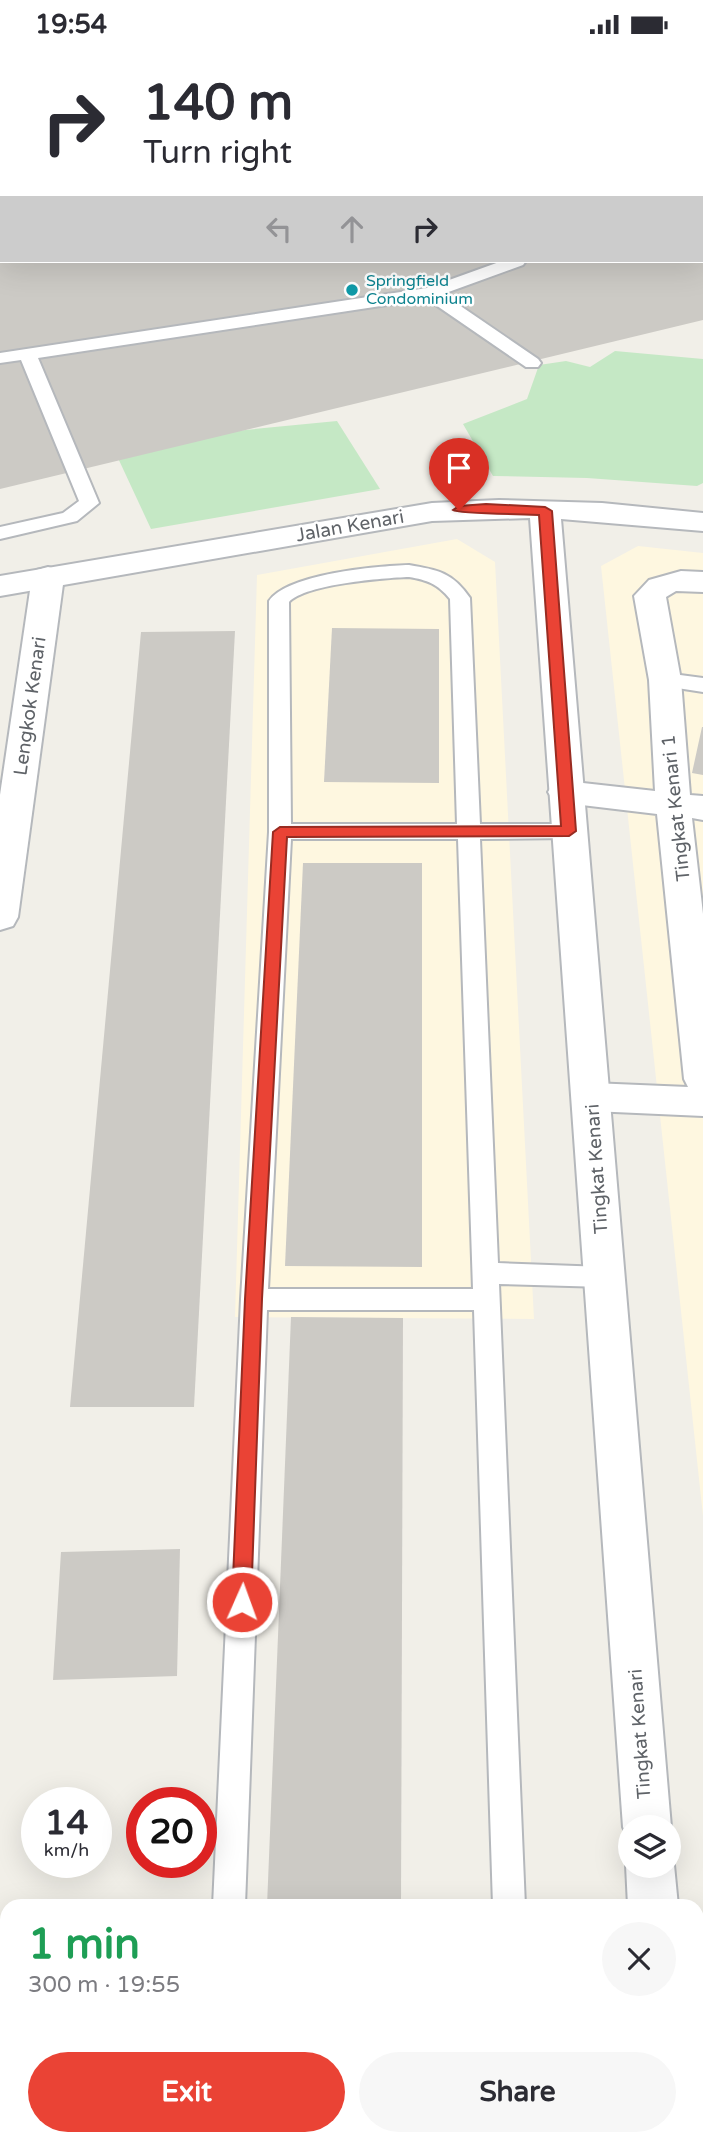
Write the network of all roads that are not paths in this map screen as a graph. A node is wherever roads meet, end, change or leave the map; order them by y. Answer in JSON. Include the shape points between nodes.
{"nodes":[{"id":1,"x":512,"y":263,"type":"edge"},
{"id":2,"x":430,"y":293,"type":"junction"},
{"id":3,"x":27,"y":354,"type":"junction"},
{"id":4,"x":0,"y":358,"type":"edge"},
{"id":5,"x":532,"y":363,"type":"dead end"},
{"id":6,"x":545,"y":511,"type":"junction"},
{"id":7,"x":703,"y":522,"type":"edge"},
{"id":8,"x":0,"y":533,"type":"edge"},
{"id":9,"x":48,"y":577,"type":"junction"},
{"id":10,"x":703,"y":582,"type":"edge"},
{"id":11,"x":0,"y":586,"type":"edge"},
{"id":12,"x":664,"y":680,"type":"junction"},
{"id":13,"x":703,"y":685,"type":"edge"},
{"id":14,"x":565,"y":792,"type":"junction"},
{"id":15,"x":688,"y":806,"type":"edge"},
{"id":16,"x":471,"y":831,"type":"junction"},
{"id":17,"x":569,"y":831,"type":"junction"},
{"id":18,"x":280,"y":832,"type":"junction"},
{"id":19,"x":0,"y":917,"type":"edge"},
{"id":20,"x":697,"y":947,"type":"edge"},
{"id":21,"x":703,"y":1079,"type":"edge"},
{"id":22,"x":592,"y":1097,"type":"junction"},
{"id":23,"x":703,"y":1102,"type":"edge"},
{"id":24,"x":485,"y":1273,"type":"junction"},
{"id":25,"x":604,"y":1277,"type":"junction"},
{"id":26,"x":254,"y":1299,"type":"junction"},
{"id":27,"x":485,"y":1300,"type":"junction"},
{"id":28,"x":646,"y":1815,"type":"edge"},
{"id":29,"x":651,"y":1878,"type":"edge"},
{"id":30,"x":229,"y":1899,"type":"edge"},
{"id":31,"x":509,"y":1899,"type":"edge"},
{"id":32,"x":652,"y":1899,"type":"edge"}],
"edges":[{"from":1,"to":2,"type":"lane"},
{"from":2,"to":3,"type":"lane"},
{"from":2,"to":5,"type":"lane"},
{"from":3,"to":4,"type":"lane"},
{"from":3,"to":8,"type":"lane","via":[[89,503],[70,517]]},
{"from":6,"to":7,"type":"street","name":"Jalan Kenari"},
{"from":6,"to":9,"type":"street","name":"Jalan Kenari","via":[[486,508],[432,512]]},
{"from":6,"to":14,"type":"street","name":"Tingkat Kenari"},
{"from":9,"to":11,"type":"street","name":"Jalan Kenari"},
{"from":9,"to":19,"type":"street","name":"Lengkok Kenari"},
{"from":10,"to":12,"type":"street","name":"Tingkat Kenari 1","via":[[662,585],[650,596]]},
{"from":12,"to":13,"type":"lane"},
{"from":12,"to":15,"type":"street","name":"Tingkat Kenari 1"},
{"from":14,"to":15,"type":"street"},
{"from":14,"to":17,"type":"street","name":"Tingkat Kenari"},
{"from":15,"to":20,"type":"street","name":"Tingkat Kenari 1"},
{"from":16,"to":17,"type":"lane"},
{"from":16,"to":18,"type":"lane"},
{"from":16,"to":18,"type":"lane","via":[[460,598],[438,577],[404,571],[296,589],[279,601]]},
{"from":16,"to":24,"type":"lane"},
{"from":17,"to":22,"type":"street","name":"Tingkat Kenari"},
{"from":18,"to":26,"type":"lane"},
{"from":20,"to":21,"type":"street","name":"Tingkat Kenari 1"},
{"from":22,"to":23,"type":"street"},
{"from":22,"to":25,"type":"street","name":"Tingkat Kenari"},
{"from":24,"to":25,"type":"lane"},
{"from":24,"to":27,"type":"lane"},
{"from":25,"to":28,"type":"street","name":"Tingkat Kenari"},
{"from":26,"to":27,"type":"lane"},
{"from":26,"to":30,"type":"lane"},
{"from":27,"to":31,"type":"lane"},
{"from":29,"to":32,"type":"street"}]}
